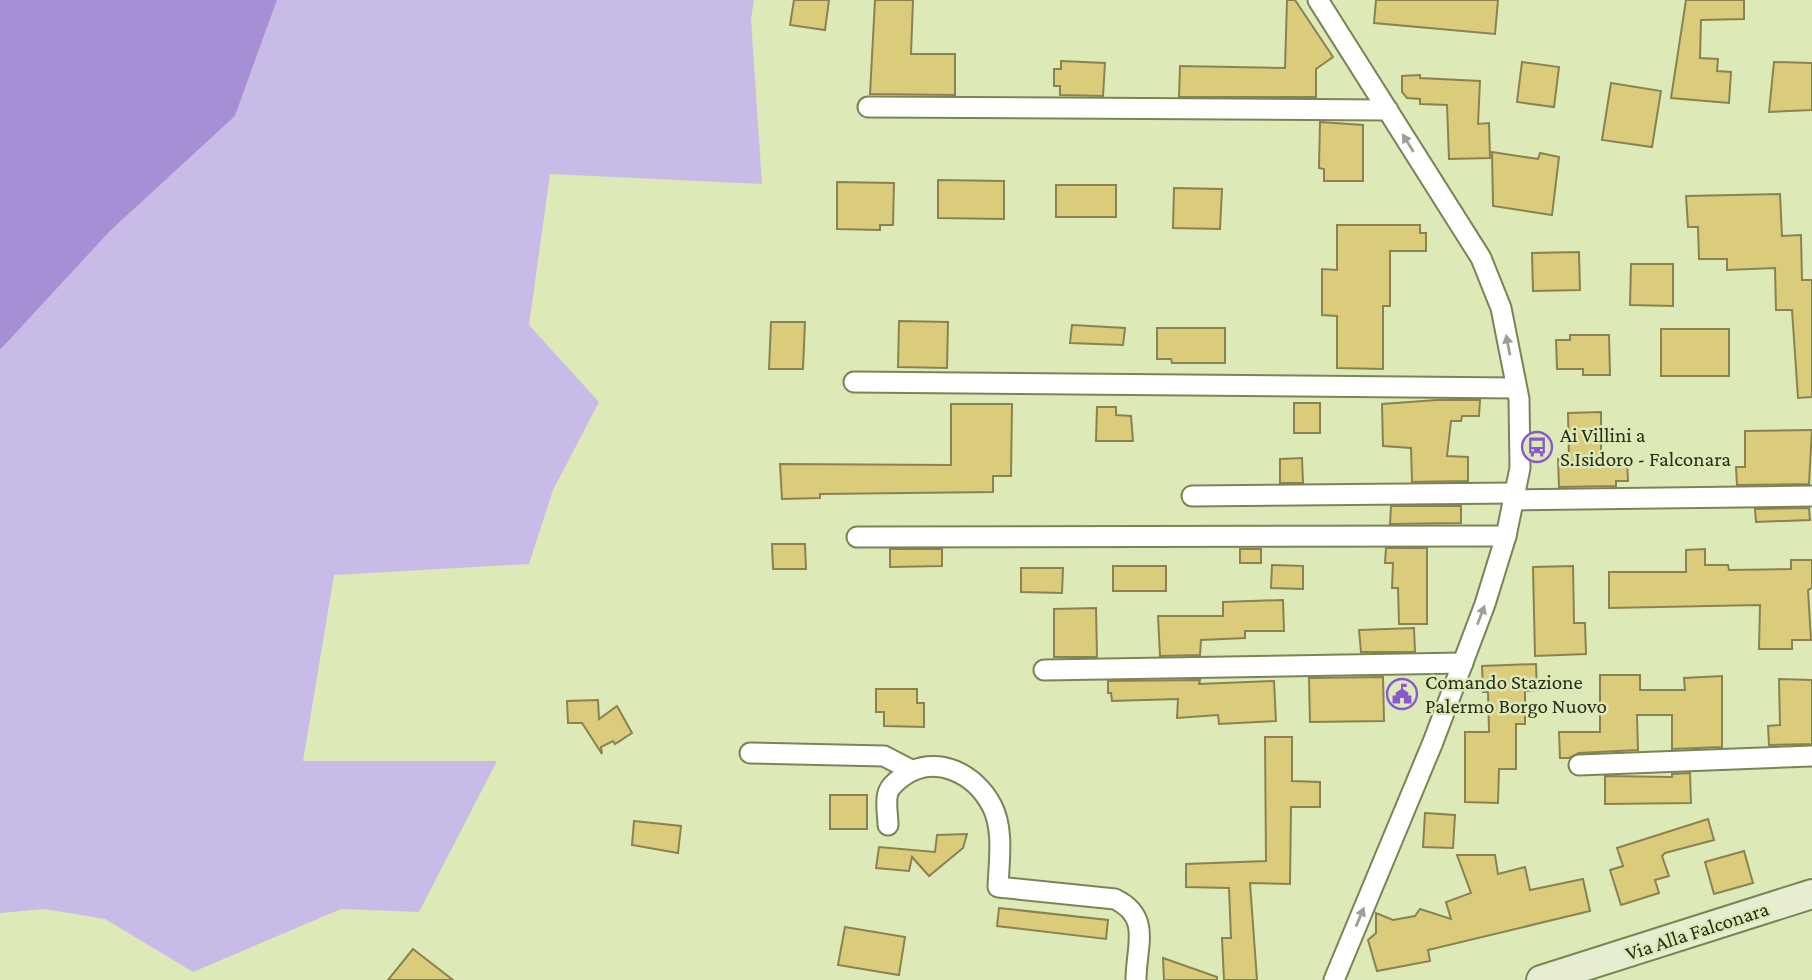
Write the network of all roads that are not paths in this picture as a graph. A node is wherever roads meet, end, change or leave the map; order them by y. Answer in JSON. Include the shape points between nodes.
{"nodes":[{"id":1,"x":1318,"y":0,"type":"edge"},
{"id":2,"x":868,"y":107,"type":"dead end"},
{"id":3,"x":1388,"y":110,"type":"junction"},
{"id":4,"x":854,"y":382,"type":"dead end"},
{"id":5,"x":1516,"y":388,"type":"junction"},
{"id":6,"x":1192,"y":495,"type":"dead end"},
{"id":7,"x":1514,"y":496,"type":"junction"},
{"id":8,"x":1812,"y":496,"type":"edge"},
{"id":9,"x":1506,"y":536,"type":"junction"},
{"id":10,"x":857,"y":537,"type":"dead end"},
{"id":11,"x":1463,"y":663,"type":"junction"},
{"id":12,"x":1044,"y":670,"type":"dead end"},
{"id":13,"x":750,"y":753,"type":"dead end"},
{"id":14,"x":1812,"y":756,"type":"edge"},
{"id":15,"x":1579,"y":765,"type":"dead end"},
{"id":16,"x":911,"y":770,"type":"junction"},
{"id":17,"x":888,"y":825,"type":"dead end"},
{"id":18,"x":1812,"y":894,"type":"edge"},
{"id":19,"x":1136,"y":980,"type":"edge"},
{"id":20,"x":1334,"y":980,"type":"edge"},
{"id":21,"x":1541,"y":980,"type":"edge"}],
"edges":[{"from":1,"to":3,"type":"street"},
{"from":2,"to":3,"type":"street"},
{"from":5,"to":3,"type":"street","one_way":true,"via":[[1501,308],[1481,258]]},
{"from":4,"to":5,"type":"street"},
{"from":5,"to":7,"type":"street","via":[[1520,468]]},
{"from":6,"to":7,"type":"street"},
{"from":7,"to":8,"type":"street"},
{"from":7,"to":9,"type":"street"},
{"from":9,"to":10,"type":"street"},
{"from":11,"to":9,"type":"street","one_way":true},
{"from":11,"to":12,"type":"street"},
{"from":20,"to":11,"type":"street","one_way":true},
{"from":13,"to":16,"type":"street","via":[[884,756]]},
{"from":14,"to":15,"type":"street"},
{"from":16,"to":17,"type":"street","via":[[887,794]]},
{"from":16,"to":19,"type":"street","via":[[942,765],[971,779],[983,793],[993,808],[999,833],[998,887],[1115,899],[1130,906],[1139,918]]},
{"from":18,"to":21,"type":"street","name":"Via Alla Falconara"}]}
